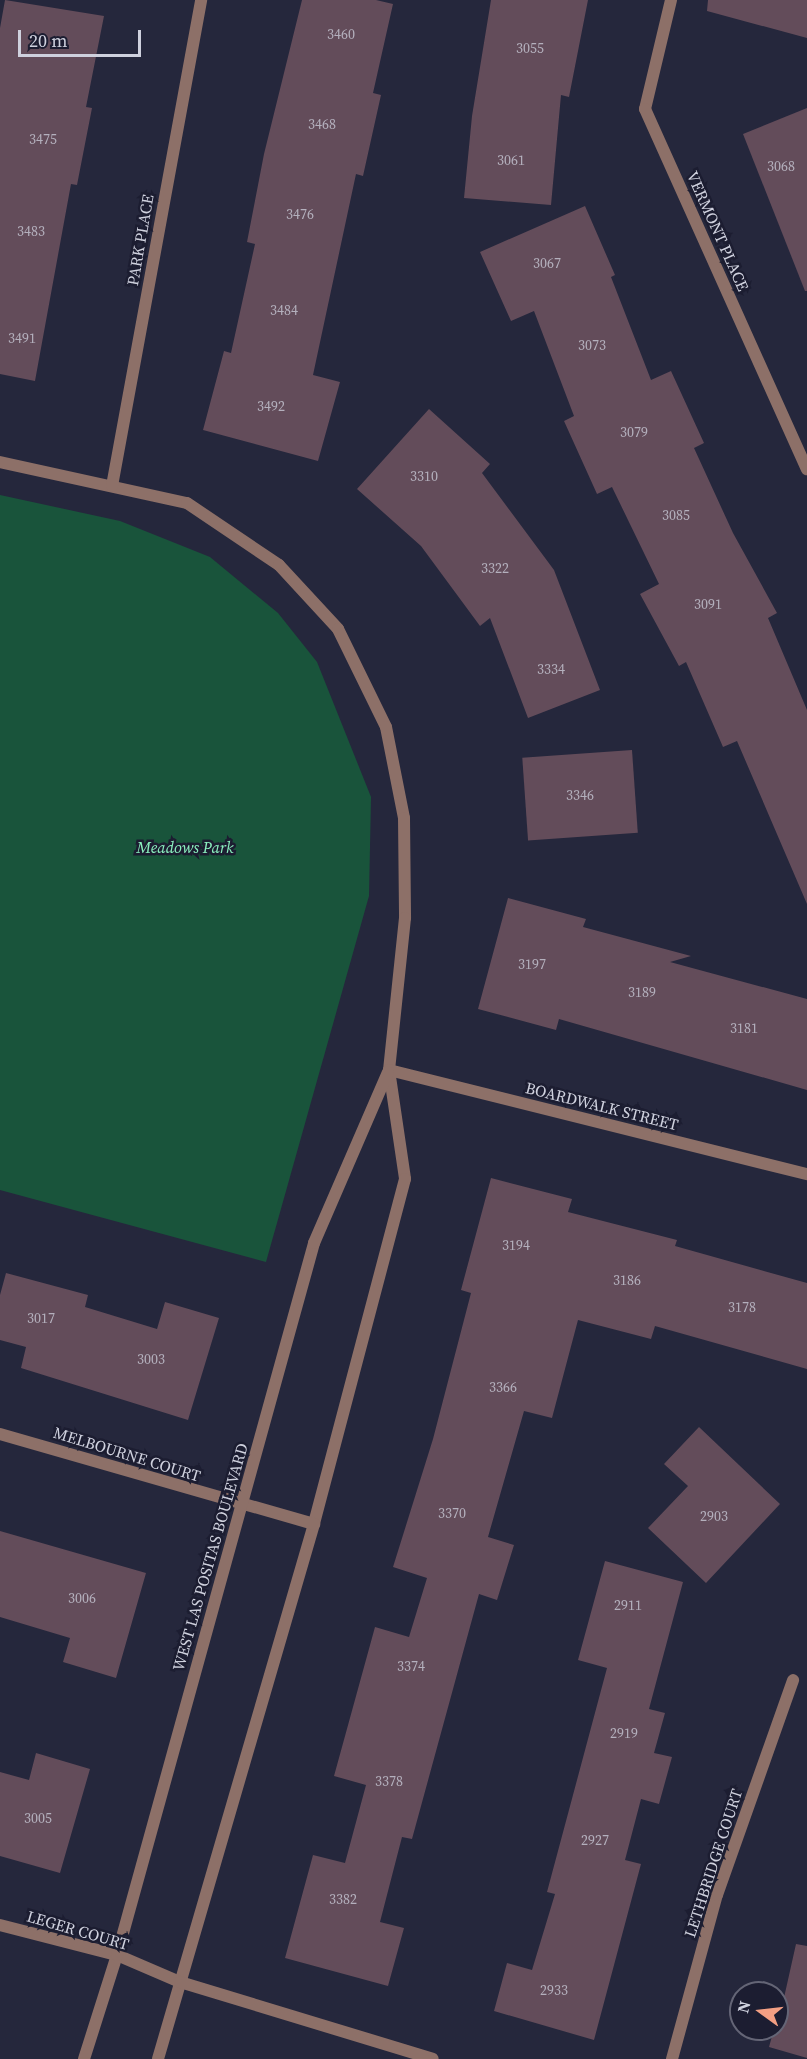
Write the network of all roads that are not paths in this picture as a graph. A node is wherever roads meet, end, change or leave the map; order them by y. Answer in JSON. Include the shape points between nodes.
{"nodes":[{"id":1,"x":201,"y":0,"type":"edge"},
{"id":2,"x":671,"y":0,"type":"edge"},
{"id":3,"x":0,"y":462,"type":"edge"},
{"id":4,"x":807,"y":469,"type":"edge"},
{"id":5,"x":112,"y":486,"type":"junction"},
{"id":6,"x":389,"y":1071,"type":"junction"},
{"id":7,"x":807,"y":1174,"type":"edge"},
{"id":8,"x":0,"y":1434,"type":"edge"},
{"id":9,"x":242,"y":1506,"type":"junction"},
{"id":10,"x":314,"y":1524,"type":"junction"},
{"id":11,"x":793,"y":1680,"type":"dead end"},
{"id":12,"x":0,"y":1925,"type":"edge"},
{"id":13,"x":117,"y":1955,"type":"junction"},
{"id":14,"x":180,"y":1982,"type":"junction"},
{"id":15,"x":84,"y":2059,"type":"edge"},
{"id":16,"x":158,"y":2059,"type":"edge"},
{"id":17,"x":433,"y":2059,"type":"edge"},
{"id":18,"x":672,"y":2059,"type":"edge"}],
"edges":[{"from":1,"to":5,"type":"street","name":"PARK PLACE"},
{"from":2,"to":4,"type":"street","name":"VERMONT PLACE","via":[[645,109]]},
{"from":3,"to":5,"type":"street","name":"WEST LAS POSITAS BOULEVARD"},
{"from":5,"to":6,"type":"street","name":"WEST LAS POSITAS BOULEVARD","via":[[187,503],[279,565],[338,629],[386,728],[404,818],[405,918]]},
{"from":6,"to":7,"type":"street","name":"BOARDWALK STREET"},
{"from":6,"to":9,"type":"street","name":"WEST LAS POSITAS BOULEVARD","via":[[314,1243]]},
{"from":6,"to":10,"type":"street","name":"WEST LAS POSITAS BOULEVARD","via":[[405,1179]]},
{"from":8,"to":9,"type":"street","name":"MELBOURNE COURT"},
{"from":9,"to":10,"type":"street","name":"MELBOURNE COURT"},
{"from":9,"to":13,"type":"street","name":"WEST LAS POSITAS BOULEVARD"},
{"from":10,"to":14,"type":"street","name":"WEST LAS POSITAS BOULEVARD"},
{"from":11,"to":18,"type":"street","name":"LETHBRIDGE COURT","via":[[717,1895]]},
{"from":12,"to":13,"type":"street","name":"LEGER COURT"},
{"from":13,"to":14,"type":"street","name":"LEGER COURT"},
{"from":13,"to":15,"type":"street","name":"WEST LAS POSITAS BOULEVARD"},
{"from":14,"to":16,"type":"street","name":"WEST LAS POSITAS BOULEVARD"},
{"from":14,"to":17,"type":"street"}]}
